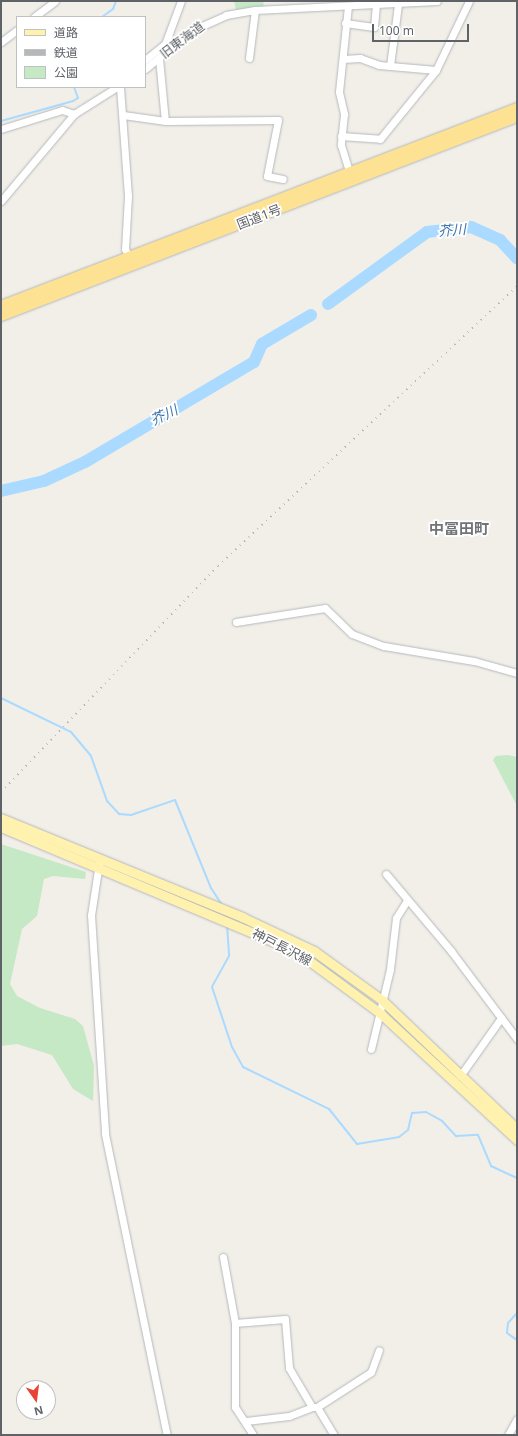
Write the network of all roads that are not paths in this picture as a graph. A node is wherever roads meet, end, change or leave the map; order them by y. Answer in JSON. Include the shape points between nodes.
{"nodes":[{"id":1,"x":54,"y":1,"type":"edge"},
{"id":2,"x":181,"y":1,"type":"edge"},
{"id":3,"x":437,"y":1,"type":"edge"},
{"id":4,"x":469,"y":1,"type":"edge"},
{"id":5,"x":349,"y":4,"type":"edge"},
{"id":6,"x":398,"y":4,"type":"junction"},
{"id":7,"x":376,"y":5,"type":"junction"},
{"id":8,"x":254,"y":10,"type":"junction"},
{"id":9,"x":35,"y":16,"type":"edge"},
{"id":10,"x":345,"y":23,"type":"junction"},
{"id":11,"x":16,"y":31,"type":"edge"},
{"id":12,"x":1,"y":42,"type":"edge"},
{"id":13,"x":159,"y":58,"type":"junction"},
{"id":14,"x":249,"y":58,"type":"dead end"},
{"id":15,"x":146,"y":59,"type":"edge"},
{"id":16,"x":343,"y":60,"type":"junction"},
{"id":17,"x":390,"y":66,"type":"junction"},
{"id":18,"x":146,"y":68,"type":"edge"},
{"id":19,"x":436,"y":70,"type":"junction"},
{"id":20,"x":114,"y":88,"type":"edge"},
{"id":21,"x":120,"y":88,"type":"edge"},
{"id":22,"x":517,"y":108,"type":"edge"},
{"id":23,"x":74,"y":114,"type":"junction"},
{"id":24,"x":123,"y":115,"type":"junction"},
{"id":25,"x":517,"y":117,"type":"edge"},
{"id":26,"x":165,"y":120,"type":"junction"},
{"id":27,"x":1,"y":129,"type":"edge"},
{"id":28,"x":341,"y":136,"type":"junction"},
{"id":29,"x":349,"y":171,"type":"junction"},
{"id":30,"x":282,"y":179,"type":"dead end"},
{"id":31,"x":1,"y":201,"type":"edge"},
{"id":32,"x":129,"y":257,"type":"junction"},
{"id":33,"x":1,"y":306,"type":"edge"},
{"id":34,"x":1,"y":316,"type":"edge"},
{"id":35,"x":236,"y":622,"type":"dead end"},
{"id":36,"x":517,"y":673,"type":"edge"},
{"id":37,"x":1,"y":818,"type":"edge"},
{"id":38,"x":1,"y":827,"type":"edge"},
{"id":39,"x":20,"y":830,"type":"junction"},
{"id":40,"x":99,"y":864,"type":"junction"},
{"id":41,"x":386,"y":874,"type":"dead end"},
{"id":42,"x":406,"y":902,"type":"junction"},
{"id":43,"x":382,"y":1000,"type":"junction"},
{"id":44,"x":381,"y":1014,"type":"junction"},
{"id":45,"x":501,"y":1018,"type":"junction"},
{"id":46,"x":517,"y":1039,"type":"edge"},
{"id":47,"x":371,"y":1049,"type":"dead end"},
{"id":48,"x":460,"y":1076,"type":"junction"},
{"id":49,"x":517,"y":1129,"type":"edge"},
{"id":50,"x":517,"y":1140,"type":"edge"},
{"id":51,"x":223,"y":1257,"type":"dead end"},
{"id":52,"x":235,"y":1324,"type":"junction"},
{"id":53,"x":379,"y":1350,"type":"dead end"},
{"id":54,"x":314,"y":1407,"type":"junction"},
{"id":55,"x":517,"y":1419,"type":"edge"},
{"id":56,"x":246,"y":1420,"type":"junction"},
{"id":57,"x":167,"y":1435,"type":"edge"},
{"id":58,"x":253,"y":1435,"type":"edge"},
{"id":59,"x":334,"y":1435,"type":"edge"},
{"id":60,"x":508,"y":1435,"type":"edge"}],
"edges":[{"from":1,"to":9,"type":"street"},
{"from":2,"to":15,"type":"street","via":[[164,44]]},
{"from":3,"to":6,"type":"street","name":"旧東海道"},
{"from":4,"to":19,"type":"street"},
{"from":5,"to":7,"type":"street","name":"旧東海道"},
{"from":5,"to":8,"type":"street","name":"旧東海道"},
{"from":5,"to":10,"type":"street"},
{"from":6,"to":7,"type":"street","name":"旧東海道"},
{"from":6,"to":17,"type":"street"},
{"from":7,"to":10,"type":"street","via":[[374,28]]},
{"from":8,"to":13,"type":"street","name":"旧東海道","via":[[210,20]]},
{"from":8,"to":14,"type":"street","via":[[255,32]]},
{"from":10,"to":16,"type":"street"},
{"from":11,"to":12,"type":"street"},
{"from":13,"to":18,"type":"street","name":"旧東海道"},
{"from":13,"to":26,"type":"street"},
{"from":16,"to":17,"type":"street","via":[[360,58]]},
{"from":16,"to":28,"type":"street","via":[[339,92],[344,114]]},
{"from":17,"to":19,"type":"street"},
{"from":19,"to":28,"type":"street","via":[[380,139]]},
{"from":20,"to":23,"type":"street"},
{"from":21,"to":24,"type":"street"},
{"from":22,"to":29,"type":"highway","name":"国道1号"},
{"from":23,"to":27,"type":"street","via":[[62,110]]},
{"from":23,"to":31,"type":"street"},
{"from":24,"to":26,"type":"street"},
{"from":24,"to":32,"type":"street","via":[[128,196],[125,249]]},
{"from":25,"to":34,"type":"highway","name":"国道1号"},
{"from":26,"to":30,"type":"street","via":[[278,120],[267,176]]},
{"from":28,"to":29,"type":"street","via":[[343,158]]},
{"from":29,"to":32,"type":"highway","name":"国道1号"},
{"from":32,"to":33,"type":"highway","name":"国道1号"},
{"from":35,"to":36,"type":"street","via":[[325,608],[352,634],[384,646],[474,661]]},
{"from":37,"to":39,"type":"main road","name":"神戸長沢線"},
{"from":38,"to":39,"type":"main road","name":"神戸長沢線"},
{"from":39,"to":40,"type":"main road","name":"神戸長沢線"},
{"from":40,"to":43,"type":"main road","name":"神戸長沢線","via":[[183,893],[272,930],[328,960]]},
{"from":40,"to":44,"type":"main road","name":"神戸長沢線","via":[[275,941],[336,978]]},
{"from":40,"to":57,"type":"street","via":[[91,915],[105,1134]]},
{"from":41,"to":42,"type":"street"},
{"from":42,"to":43,"type":"street","via":[[396,918]]},
{"from":42,"to":45,"type":"street","via":[[447,946]]},
{"from":43,"to":44,"type":"street"},
{"from":43,"to":48,"type":"main road","name":"神戸長沢線"},
{"from":44,"to":47,"type":"street"},
{"from":44,"to":50,"type":"main road","name":"神戸長沢線"},
{"from":45,"to":46,"type":"street"},
{"from":45,"to":48,"type":"street"},
{"from":48,"to":49,"type":"main road","name":"神戸長沢線"},
{"from":51,"to":52,"type":"street"},
{"from":52,"to":54,"type":"street","via":[[285,1319],[289,1368]]},
{"from":52,"to":56,"type":"street","via":[[235,1407]]},
{"from":53,"to":54,"type":"street","via":[[371,1372]]},
{"from":54,"to":56,"type":"street","via":[[289,1416]]},
{"from":54,"to":59,"type":"street"},
{"from":55,"to":60,"type":"street"},
{"from":56,"to":58,"type":"street"}]}
